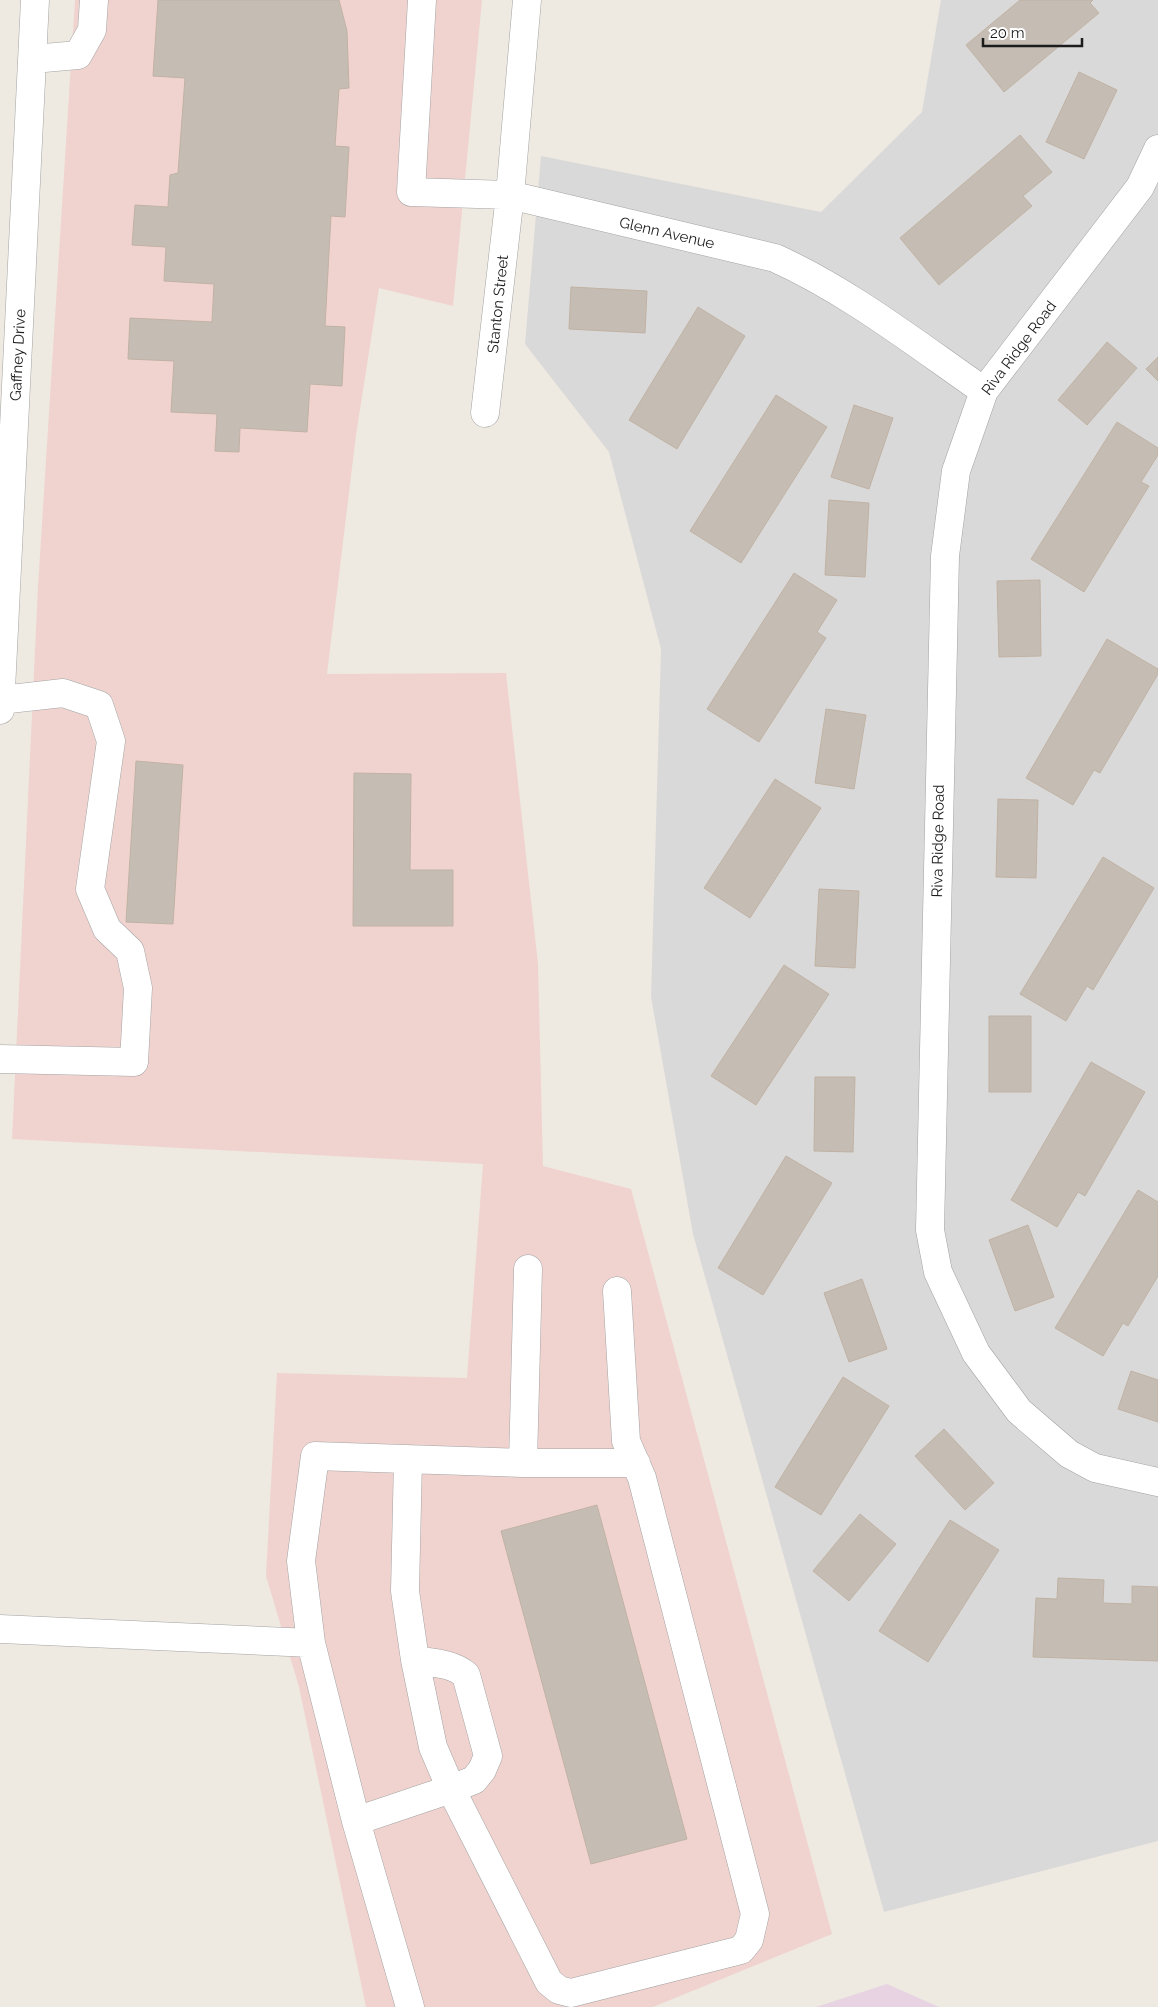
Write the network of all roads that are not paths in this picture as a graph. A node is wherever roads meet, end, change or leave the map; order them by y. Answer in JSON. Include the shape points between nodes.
{"nodes":[{"id":1,"x":35,"y":0,"type":"edge"},
{"id":2,"x":94,"y":0,"type":"edge"},
{"id":3,"x":422,"y":0,"type":"edge"},
{"id":4,"x":527,"y":0,"type":"edge"},
{"id":5,"x":32,"y":59,"type":"junction"},
{"id":6,"x":1158,"y":149,"type":"edge"},
{"id":7,"x":510,"y":195,"type":"junction"},
{"id":8,"x":11,"y":295,"type":"edge"},
{"id":9,"x":984,"y":391,"type":"junction"},
{"id":10,"x":486,"y":413,"type":"dead end"},
{"id":11,"x":0,"y":700,"type":"edge"},
{"id":12,"x":0,"y":710,"type":"edge"},
{"id":13,"x":0,"y":1059,"type":"edge"},
{"id":14,"x":528,"y":1270,"type":"dead end"},
{"id":15,"x":617,"y":1291,"type":"dead end"},
{"id":16,"x":408,"y":1460,"type":"junction"},
{"id":17,"x":523,"y":1463,"type":"junction"},
{"id":18,"x":636,"y":1463,"type":"junction"},
{"id":19,"x":1158,"y":1482,"type":"edge"},
{"id":20,"x":0,"y":1630,"type":"edge"},
{"id":21,"x":311,"y":1643,"type":"junction"},
{"id":22,"x":415,"y":1660,"type":"junction"},
{"id":23,"x":451,"y":1789,"type":"junction"},
{"id":24,"x":356,"y":1821,"type":"junction"},
{"id":25,"x":410,"y":2007,"type":"edge"}],
"edges":[{"from":1,"to":5,"type":"street","name":"Gaffney Drive"},
{"from":2,"to":5,"type":"street","via":[[92,30],[78,55]]},
{"from":3,"to":7,"type":"street","name":"Glenn Avenue","via":[[410,192]]},
{"from":4,"to":7,"type":"street"},
{"from":5,"to":8,"type":"street","name":"Gaffney Drive"},
{"from":6,"to":9,"type":"street","name":"Riva Ridge Road","via":[[1140,187]]},
{"from":7,"to":9,"type":"street","name":"Glenn Avenue","via":[[775,258],[808,273],[859,304]]},
{"from":7,"to":10,"type":"street","name":"Stanton Street"},
{"from":8,"to":11,"type":"street","name":"Gaffney Drive"},
{"from":9,"to":19,"type":"street","name":"Riva Ridge Road","via":[[956,471],[944,556],[930,1230],[938,1272],[976,1353],[1019,1411],[1069,1454],[1095,1468]]},
{"from":11,"to":12,"type":"street","name":"Gaffney Drive"},
{"from":11,"to":13,"type":"street","via":[[63,693],[100,705],[111,741],[90,888],[107,929],[130,951],[138,988],[134,1062]]},
{"from":14,"to":17,"type":"street"},
{"from":15,"to":18,"type":"street","via":[[626,1441]]},
{"from":16,"to":17,"type":"street"},
{"from":16,"to":21,"type":"street","via":[[315,1456],[301,1561]]},
{"from":16,"to":22,"type":"street","via":[[405,1591]]},
{"from":17,"to":18,"type":"street"},
{"from":18,"to":23,"type":"street","via":[[755,1914],[749,1940],[741,1950],[571,1993],[560,1990],[549,1982]]},
{"from":20,"to":21,"type":"street"},
{"from":21,"to":24,"type":"street"},
{"from":22,"to":23,"type":"street","via":[[433,1747]]},
{"from":22,"to":23,"type":"street","via":[[458,1668],[466,1675],[488,1756],[474,1780]]},
{"from":23,"to":24,"type":"street"},
{"from":24,"to":25,"type":"street"}]}
